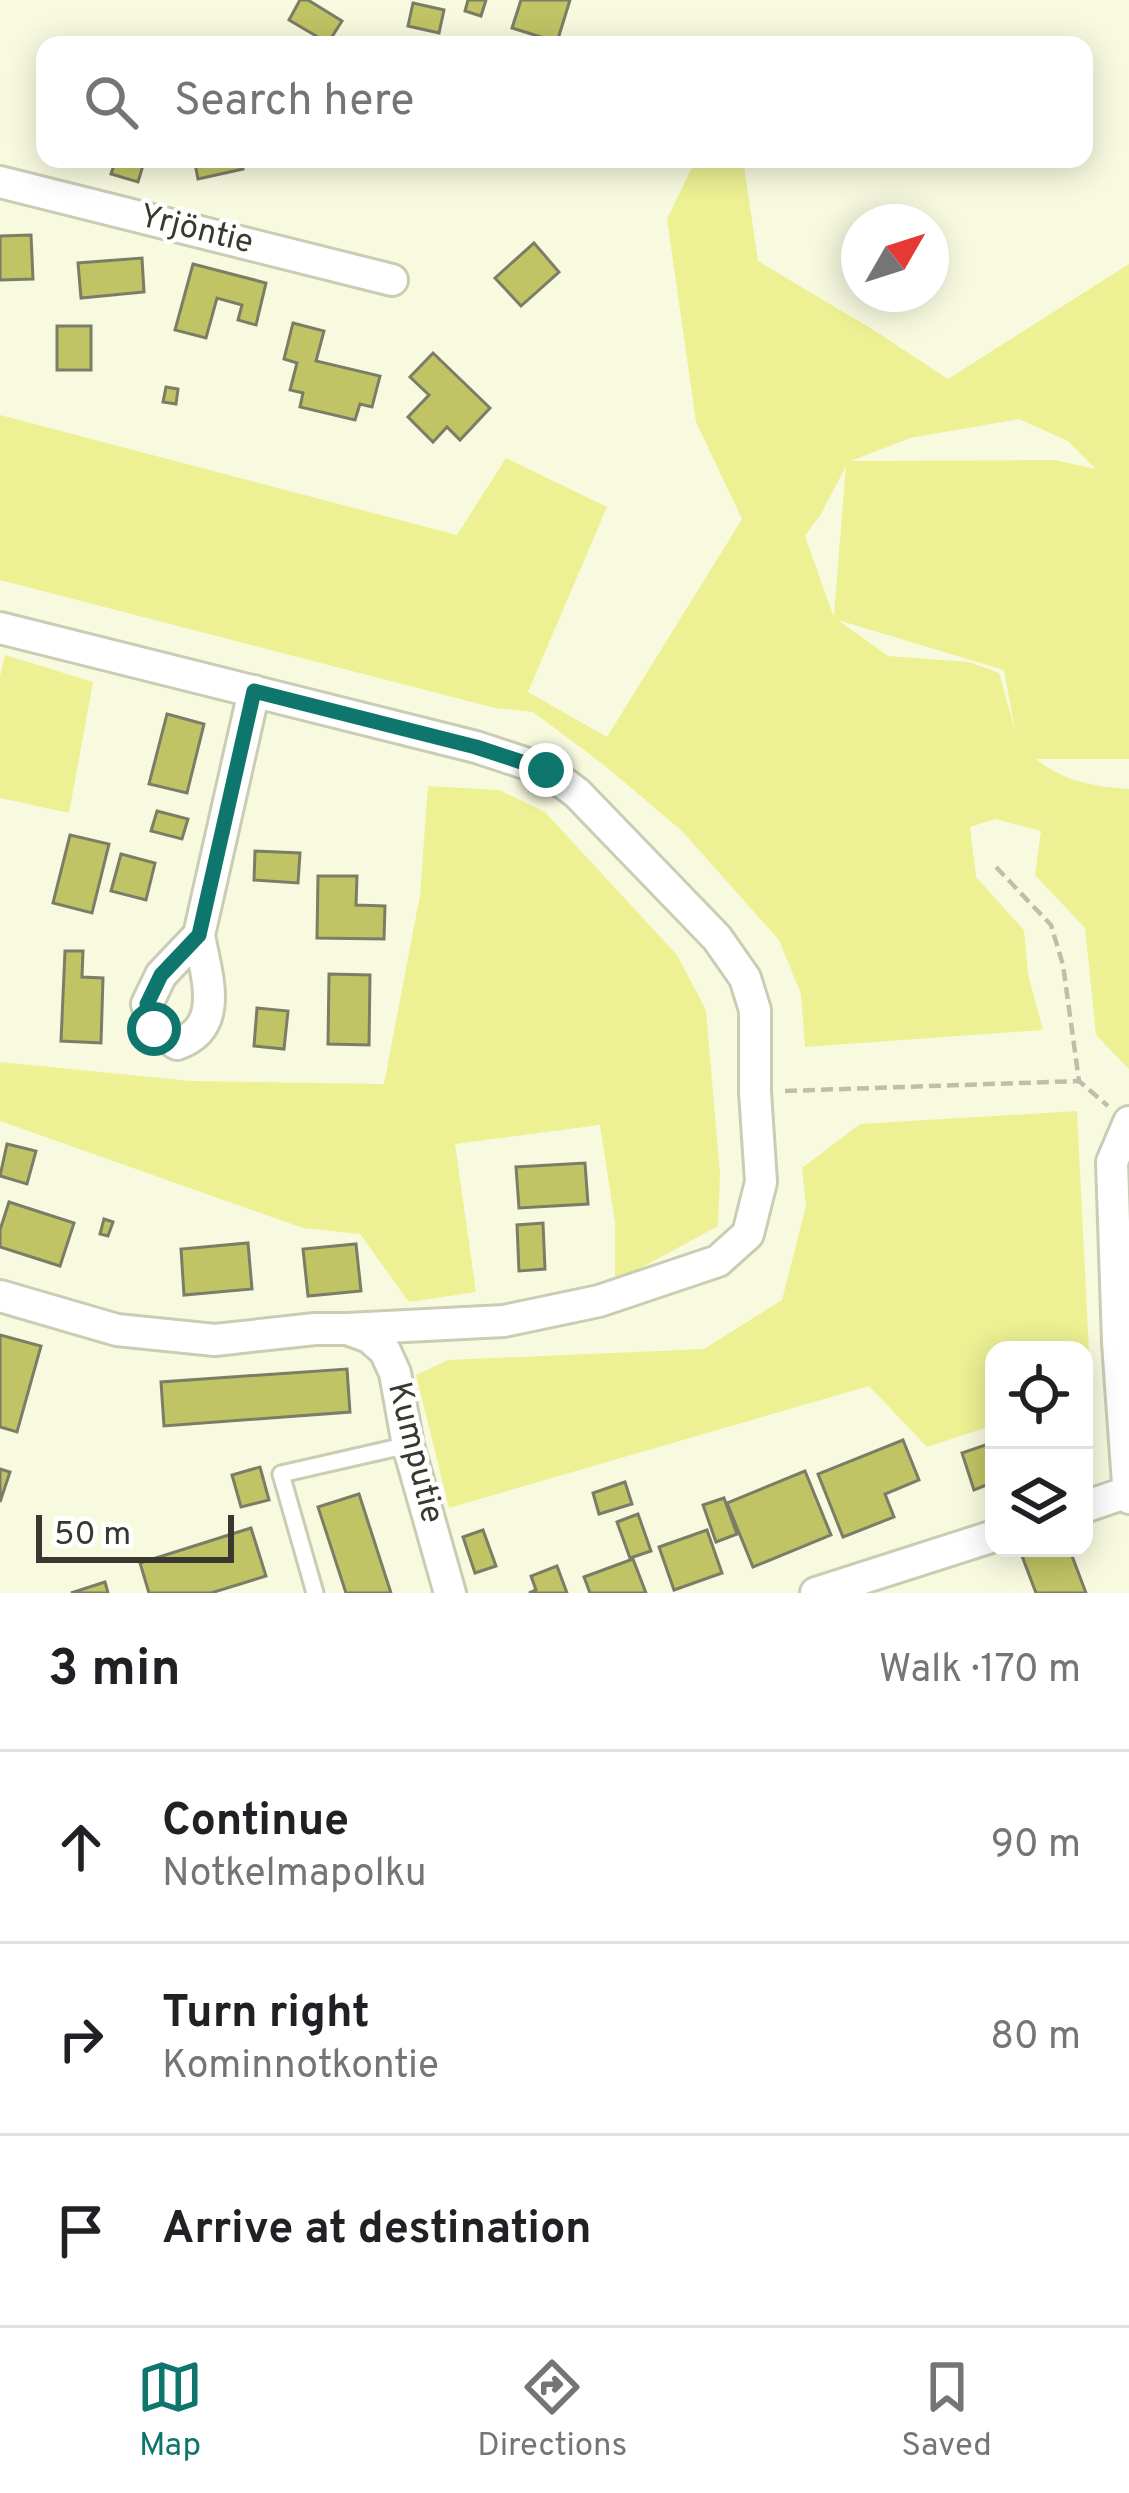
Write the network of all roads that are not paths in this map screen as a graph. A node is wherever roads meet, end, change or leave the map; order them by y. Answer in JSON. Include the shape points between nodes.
{"nodes":[{"id":1,"x":0,"y":182,"type":"edge"},
{"id":2,"x":392,"y":280,"type":"dead end"},
{"id":3,"x":0,"y":628,"type":"edge"},
{"id":4,"x":254,"y":691,"type":"junction"},
{"id":5,"x":199,"y":935,"type":"dead end"},
{"id":6,"x":1128,"y":1122,"type":"edge"},
{"id":7,"x":0,"y":1296,"type":"edge"},
{"id":8,"x":346,"y":1329,"type":"junction"},
{"id":9,"x":408,"y":1445,"type":"junction"},
{"id":10,"x":1129,"y":1495,"type":"edge"},
{"id":11,"x":1093,"y":1505,"type":"edge"},
{"id":12,"x":985,"y":1539,"type":"edge"},
{"id":13,"x":315,"y":1593,"type":"edge"},
{"id":14,"x":449,"y":1593,"type":"edge"},
{"id":15,"x":816,"y":1593,"type":"edge"}],
"edges":[{"from":1,"to":2,"type":"street","name":"Yrjöntie"},
{"from":3,"to":4,"type":"street"},
{"from":4,"to":5,"type":"street"},
{"from":4,"to":8,"type":"street","via":[[546,770],[717,938],[746,978],[755,1010],[761,1182],[748,1234],[718,1262],[504,1321]]},
{"from":6,"to":10,"type":"street","via":[[1112,1162]]},
{"from":7,"to":8,"type":"street","via":[[117,1330],[215,1340]]},
{"from":8,"to":9,"type":"street","name":"Kumputie","via":[[385,1351]]},
{"from":9,"to":13,"type":"lane","via":[[281,1474]]},
{"from":9,"to":14,"type":"street","name":"Kumputie"},
{"from":10,"to":11,"type":"street"},
{"from":12,"to":15,"type":"street"}]}
